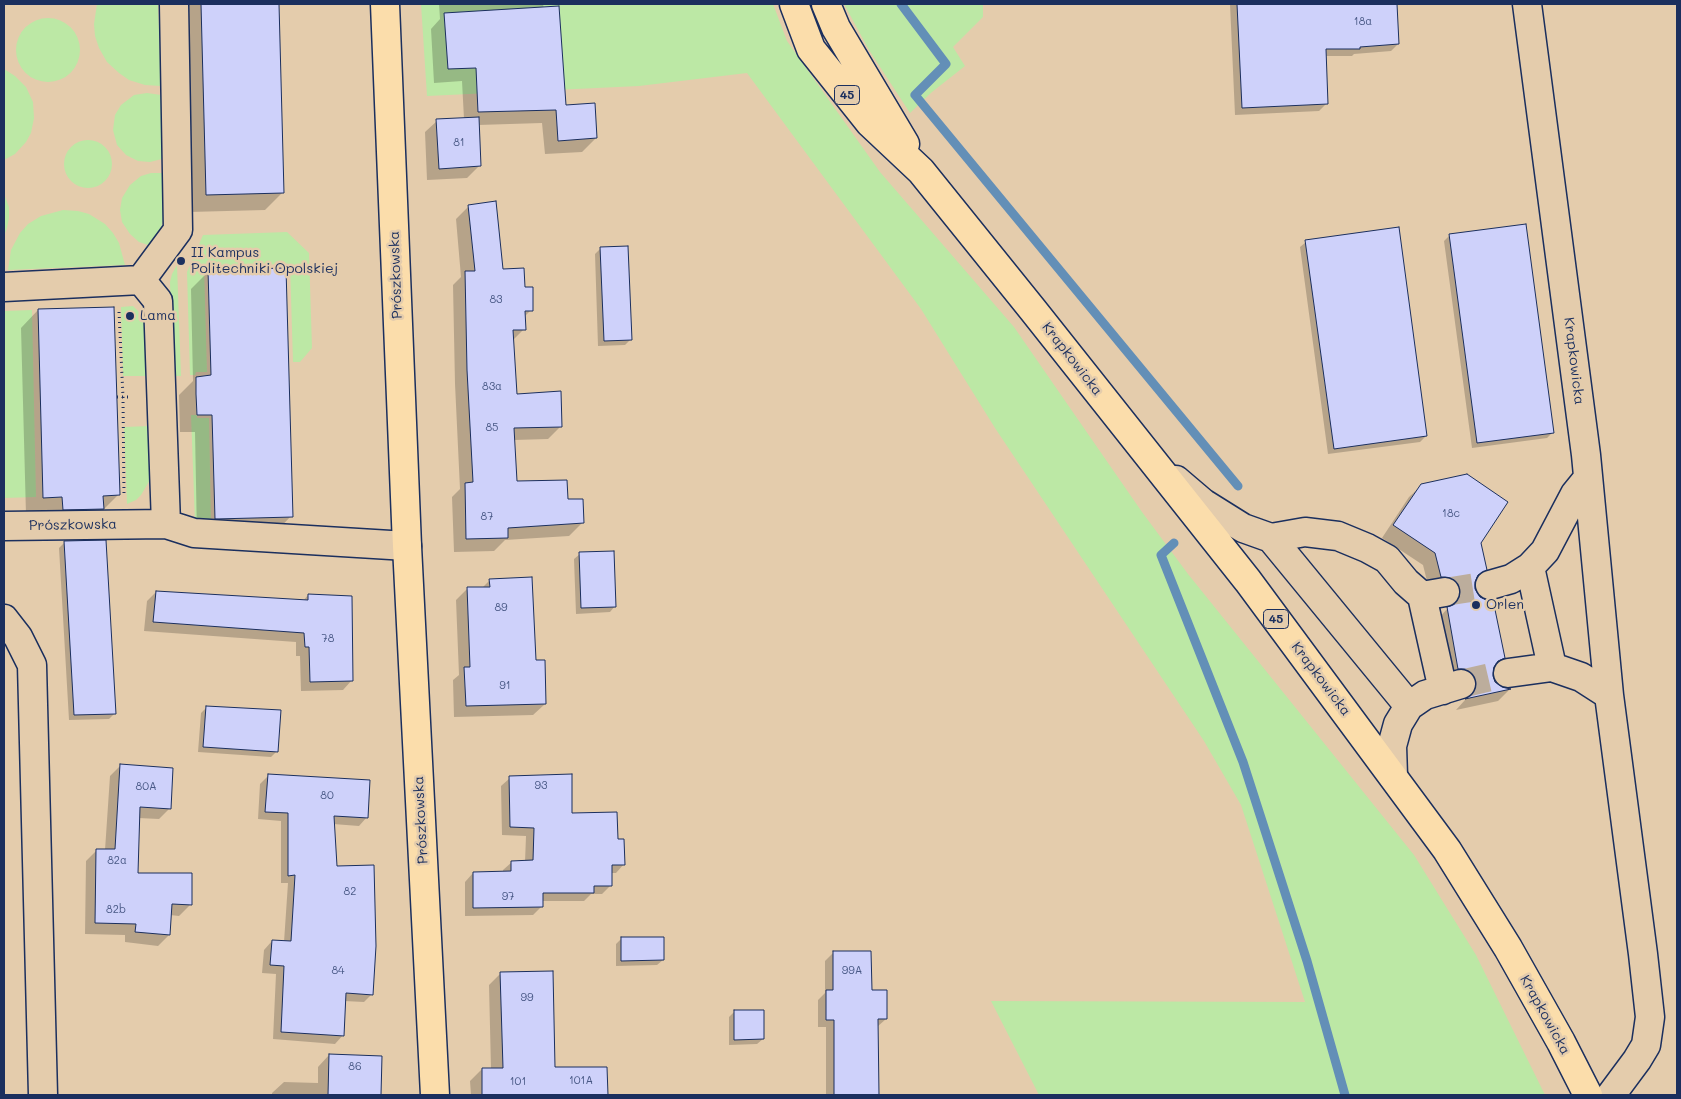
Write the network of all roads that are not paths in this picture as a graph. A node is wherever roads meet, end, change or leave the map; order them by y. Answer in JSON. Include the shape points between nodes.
{"nodes":[{"id":1,"x":174,"y":4,"type":"edge"},
{"id":2,"x":385,"y":4,"type":"edge"},
{"id":3,"x":794,"y":4,"type":"edge"},
{"id":4,"x":826,"y":4,"type":"edge"},
{"id":5,"x":1527,"y":4,"type":"edge"},
{"id":6,"x":921,"y":171,"type":"junction"},
{"id":7,"x":141,"y":280,"type":"junction"},
{"id":8,"x":4,"y":287,"type":"edge"},
{"id":9,"x":1150,"y":458,"type":"junction"},
{"id":10,"x":1588,"y":478,"type":"junction"},
{"id":11,"x":166,"y":524,"type":"junction"},
{"id":12,"x":7,"y":526,"type":"edge"},
{"id":13,"x":1271,"y":538,"type":"junction"},
{"id":14,"x":407,"y":546,"type":"junction"},
{"id":15,"x":1530,"y":567,"type":"junction"},
{"id":16,"x":1490,"y":585,"type":"tunnel mouth"},
{"id":17,"x":4,"y":619,"type":"edge"},
{"id":18,"x":1552,"y":667,"type":"junction"},
{"id":19,"x":1508,"y":673,"type":"tunnel mouth"},
{"id":20,"x":1609,"y":695,"type":"junction"},
{"id":21,"x":1409,"y":706,"type":"junction"},
{"id":22,"x":1393,"y":776,"type":"junction"},
{"id":23,"x":43,"y":1095,"type":"edge"},
{"id":24,"x":435,"y":1095,"type":"edge"},
{"id":25,"x":1588,"y":1095,"type":"edge"},
{"id":26,"x":1611,"y":1095,"type":"edge"}],
"edges":[{"from":1,"to":7,"type":"street","via":[[178,230]]},
{"from":2,"to":14,"type":"main road","name":"Prószkowska"},
{"from":3,"to":6,"type":"main road","name":"Krapkowicka","number":"45","via":[[811,49],[870,123]]},
{"from":4,"to":6,"type":"main road","name":"Krapkowicka","number":"45","via":[[836,28]]},
{"from":5,"to":10,"type":"street","name":"Krapkowicka"},
{"from":6,"to":9,"type":"main road","name":"Krapkowicka","number":"45"},
{"from":7,"to":8,"type":"street"},
{"from":7,"to":11,"type":"street","via":[[158,301]]},
{"from":9,"to":13,"type":"street","via":[[1203,503],[1243,528]]},
{"from":9,"to":22,"type":"main road","name":"Krapkowicka","number":"45","via":[[1248,581]]},
{"from":10,"to":15,"type":"street","via":[[1575,494],[1545,551]]},
{"from":10,"to":20,"type":"street","name":"Krapkowicka"},
{"from":11,"to":12,"type":"street","name":"Prószkowska"},
{"from":11,"to":14,"type":"street","name":"Prószkowska","via":[[194,532]]},
{"from":13,"to":21,"type":"street"},
{"from":13,"to":21,"type":"street","via":[[1305,532],[1338,536],[1387,559],[1406,582],[1433,594],[1452,687],[1425,695]]},
{"from":14,"to":24,"type":"main road","name":"Prószkowska"},
{"from":15,"to":16,"type":"street","via":[[1511,579]]},
{"from":15,"to":18,"type":"street"},
{"from":17,"to":23,"type":"street","via":[[18,637],[32,665]]},
{"from":18,"to":19,"type":"street"},
{"from":18,"to":20,"type":"street","via":[[1581,677]]},
{"from":20,"to":26,"type":"street","name":"Krapkowicka","via":[[1650,1018],[1646,1045]]},
{"from":21,"to":22,"type":"street","via":[[1398,724],[1392,746]]},
{"from":22,"to":25,"type":"main road","name":"Krapkowicka","number":"45","via":[[1447,850],[1503,940]]}]}
